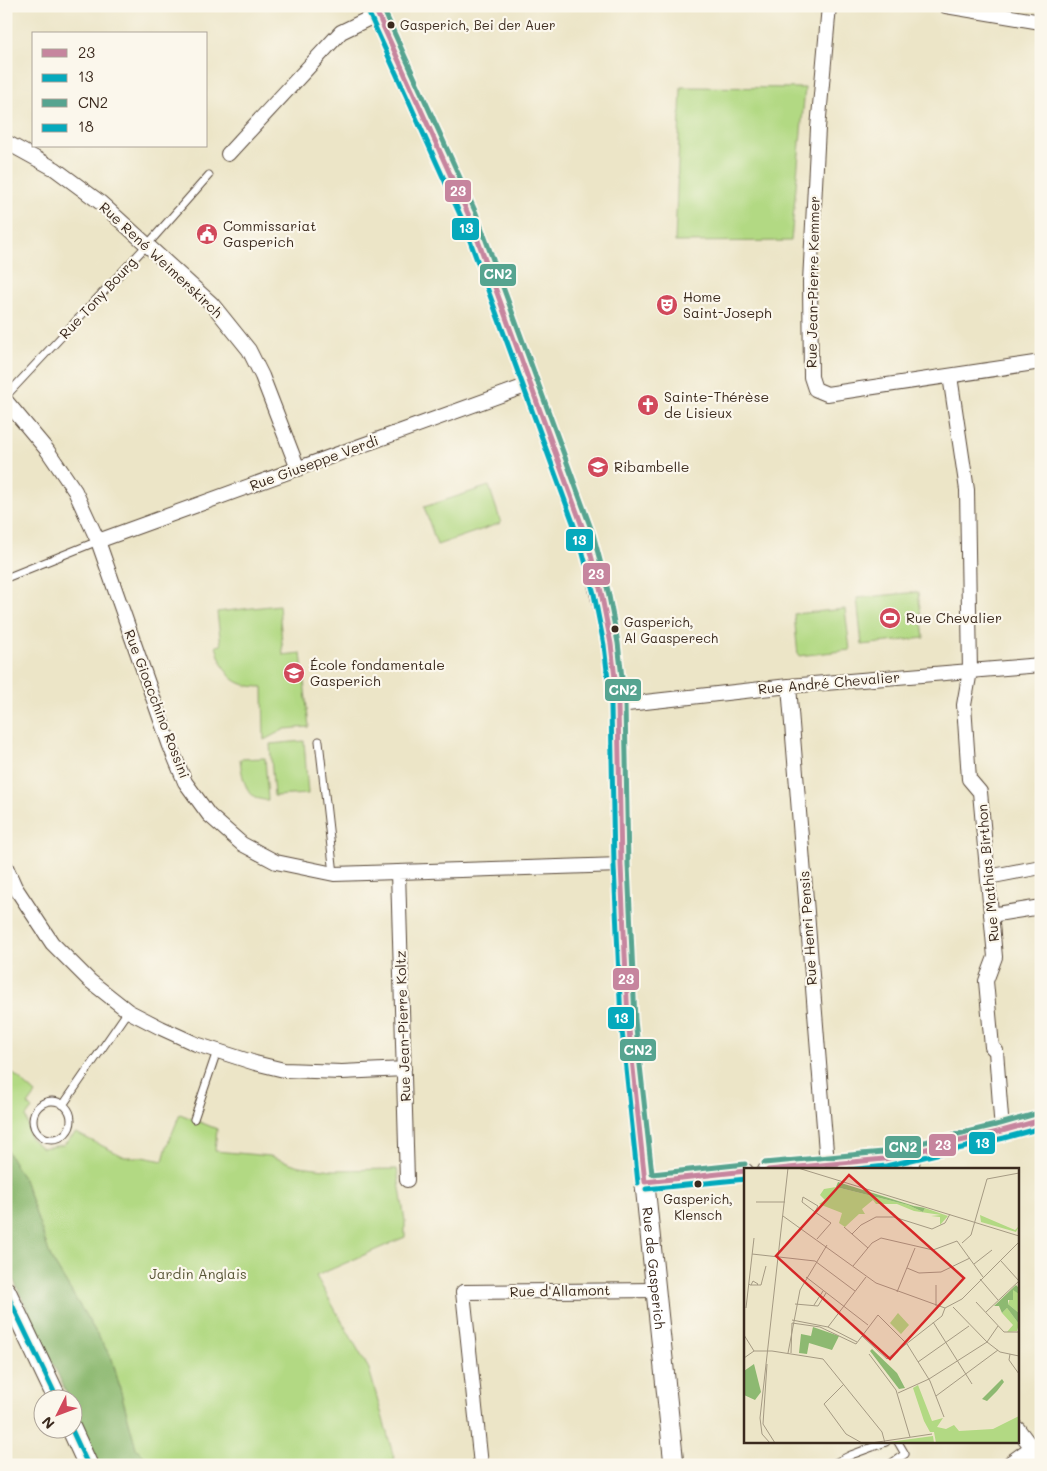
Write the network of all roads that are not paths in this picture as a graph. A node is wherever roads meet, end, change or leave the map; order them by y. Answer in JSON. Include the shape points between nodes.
{"nodes":[{"id":1,"x":829,"y":6,"type":"edge"},
{"id":2,"x":946,"y":6,"type":"edge"},
{"id":3,"x":376,"y":10,"type":"edge"},
{"id":4,"x":1041,"y":22,"type":"edge"},
{"id":5,"x":6,"y":142,"type":"edge"},
{"id":6,"x":228,"y":154,"type":"dead end"},
{"id":7,"x":208,"y":175,"type":"dead end"},
{"id":8,"x":148,"y":244,"type":"junction"},
{"id":9,"x":1041,"y":362,"type":"edge"},
{"id":10,"x":950,"y":376,"type":"junction"},
{"id":11,"x":530,"y":384,"type":"junction"},
{"id":12,"x":6,"y":396,"type":"edge"},
{"id":13,"x":6,"y":401,"type":"edge"},
{"id":14,"x":298,"y":468,"type":"junction"},
{"id":15,"x":98,"y":541,"type":"junction"},
{"id":16,"x":6,"y":578,"type":"edge"},
{"id":17,"x":1041,"y":666,"type":"edge"},
{"id":18,"x":970,"y":671,"type":"junction"},
{"id":19,"x":789,"y":686,"type":"junction"},
{"id":20,"x":618,"y":706,"type":"junction"},
{"id":21,"x":319,"y":741,"type":"dead end"},
{"id":22,"x":621,"y":865,"type":"junction"},
{"id":23,"x":6,"y":867,"type":"edge"},
{"id":24,"x":1041,"y":867,"type":"edge"},
{"id":25,"x":398,"y":872,"type":"junction"},
{"id":26,"x":334,"y":874,"type":"junction"},
{"id":27,"x":988,"y":877,"type":"junction"},
{"id":28,"x":1041,"y":907,"type":"edge"},
{"id":29,"x":992,"y":915,"type":"junction"},
{"id":30,"x":128,"y":1011,"type":"junction"},
{"id":31,"x":217,"y":1051,"type":"junction"},
{"id":32,"x":404,"y":1069,"type":"junction"},
{"id":33,"x":63,"y":1105,"type":"junction"},
{"id":34,"x":194,"y":1119,"type":"dead end"},
{"id":35,"x":1041,"y":1120,"type":"edge"},
{"id":36,"x":1002,"y":1131,"type":"junction"},
{"id":37,"x":920,"y":1151,"type":"junction"},
{"id":38,"x":829,"y":1167,"type":"edge"},
{"id":39,"x":808,"y":1168,"type":"edge"},
{"id":40,"x":915,"y":1168,"type":"edge"},
{"id":41,"x":744,"y":1172,"type":"edge"},
{"id":42,"x":407,"y":1180,"type":"dead end"},
{"id":43,"x":645,"y":1182,"type":"junction"},
{"id":44,"x":656,"y":1290,"type":"junction"},
{"id":45,"x":6,"y":1291,"type":"edge"},
{"id":46,"x":52,"y":1388,"type":"edge"},
{"id":47,"x":1020,"y":1431,"type":"edge"},
{"id":48,"x":76,"y":1438,"type":"edge"},
{"id":49,"x":881,"y":1444,"type":"edge"},
{"id":50,"x":899,"y":1444,"type":"edge"},
{"id":51,"x":1038,"y":1452,"type":"edge"},
{"id":52,"x":88,"y":1465,"type":"edge"},
{"id":53,"x":481,"y":1465,"type":"edge"},
{"id":54,"x":674,"y":1465,"type":"edge"},
{"id":55,"x":831,"y":1465,"type":"edge"},
{"id":56,"x":889,"y":1465,"type":"edge"},
{"id":57,"x":1013,"y":1465,"type":"edge"}],
"edges":[{"from":1,"to":10,"type":"street","name":"Rue Jean-Pierre Kemmer","via":[[818,128],[810,282],[811,377],[815,389],[827,394]]},
{"from":2,"to":4,"type":"street"},
{"from":3,"to":6,"type":"street","via":[[340,32]]},
{"from":3,"to":11,"type":"street","name":"Rue de Gasperich","via":[[469,216]]},
{"from":5,"to":8,"type":"street","name":"Rue René Weimerskirch","via":[[55,170],[101,203]]},
{"from":7,"to":8,"type":"lane","name":"Rue Tony Bourg"},
{"from":8,"to":12,"type":"lane","name":"Rue Tony Bourg"},
{"from":8,"to":14,"type":"street","name":"Rue René Weimerskirch","via":[[212,304],[249,350]]},
{"from":9,"to":10,"type":"street","name":"Rue Jean-Pierre Kemmer"},
{"from":10,"to":18,"type":"street","name":"Rue Mathias Birthon","via":[[967,490]]},
{"from":11,"to":14,"type":"street","name":"Rue Giuseppe Verdi"},
{"from":11,"to":20,"type":"street","name":"Rue de Gasperich","via":[[586,537],[611,644]]},
{"from":13,"to":15,"type":"street","name":"Rue Gioacchino Rossini","via":[[47,450],[75,491]]},
{"from":14,"to":15,"type":"street","name":"Rue Giuseppe Verdi"},
{"from":15,"to":16,"type":"lane"},
{"from":15,"to":26,"type":"street","name":"Rue Gioacchino Rossini","via":[[170,746],[186,782],[209,815],[242,844],[276,862]]},
{"from":17,"to":18,"type":"street","name":"Rue André Chevalier"},
{"from":18,"to":19,"type":"street","name":"Rue André Chevalier"},
{"from":18,"to":27,"type":"street","name":"Rue Mathias Birthon","via":[[964,705],[969,779],[980,792]]},
{"from":19,"to":20,"type":"street","name":"Rue André Chevalier"},
{"from":19,"to":38,"type":"street","name":"Rue Henri Pensis"},
{"from":20,"to":22,"type":"street","name":"Rue de Gasperich"},
{"from":21,"to":26,"type":"lane"},
{"from":22,"to":25,"type":"street","name":"Rue Gioacchino Rossini"},
{"from":22,"to":43,"type":"street","name":"Rue de Gasperich","via":[[628,1021]]},
{"from":23,"to":30,"type":"street","via":[[15,887],[52,943],[90,981]]},
{"from":24,"to":27,"type":"street"},
{"from":25,"to":26,"type":"street","name":"Rue Gioacchino Rossini"},
{"from":25,"to":32,"type":"street","name":"Rue Jean-Pierre Koltz"},
{"from":27,"to":29,"type":"street","name":"Rue Mathias Birthon"},
{"from":28,"to":29,"type":"street"},
{"from":29,"to":36,"type":"street","name":"Rue Mathias Birthon","via":[[995,957],[986,981],[992,1047],[996,1051]]},
{"from":30,"to":31,"type":"street"},
{"from":30,"to":33,"type":"lane"},
{"from":31,"to":32,"type":"street","via":[[284,1070]]},
{"from":31,"to":34,"type":"lane"},
{"from":32,"to":42,"type":"street","name":"Rue Jean-Pierre Koltz"},
{"from":33,"to":33,"type":"lane","via":[[49,1102],[38,1107],[33,1119],[36,1131],[46,1139],[60,1138],[70,1127],[70,1115]]},
{"from":35,"to":36,"type":"street"},
{"from":36,"to":37,"type":"street"},
{"from":37,"to":38,"type":"street"},
{"from":37,"to":40,"type":"lane"},
{"from":38,"to":39,"type":"street"},
{"from":41,"to":43,"type":"street"},
{"from":43,"to":44,"type":"street","name":"Rue de Gasperich"},
{"from":44,"to":53,"type":"street","name":"Rue d'Allamont","via":[[463,1292]]},
{"from":44,"to":54,"type":"street","name":"Rue de Gasperich"},
{"from":45,"to":46,"type":"street"},
{"from":47,"to":51,"type":"street"},
{"from":48,"to":52,"type":"street"},
{"from":49,"to":55,"type":"lane"},
{"from":50,"to":56,"type":"lane","via":[[905,1454]]},
{"from":51,"to":57,"type":"main road"}]}
